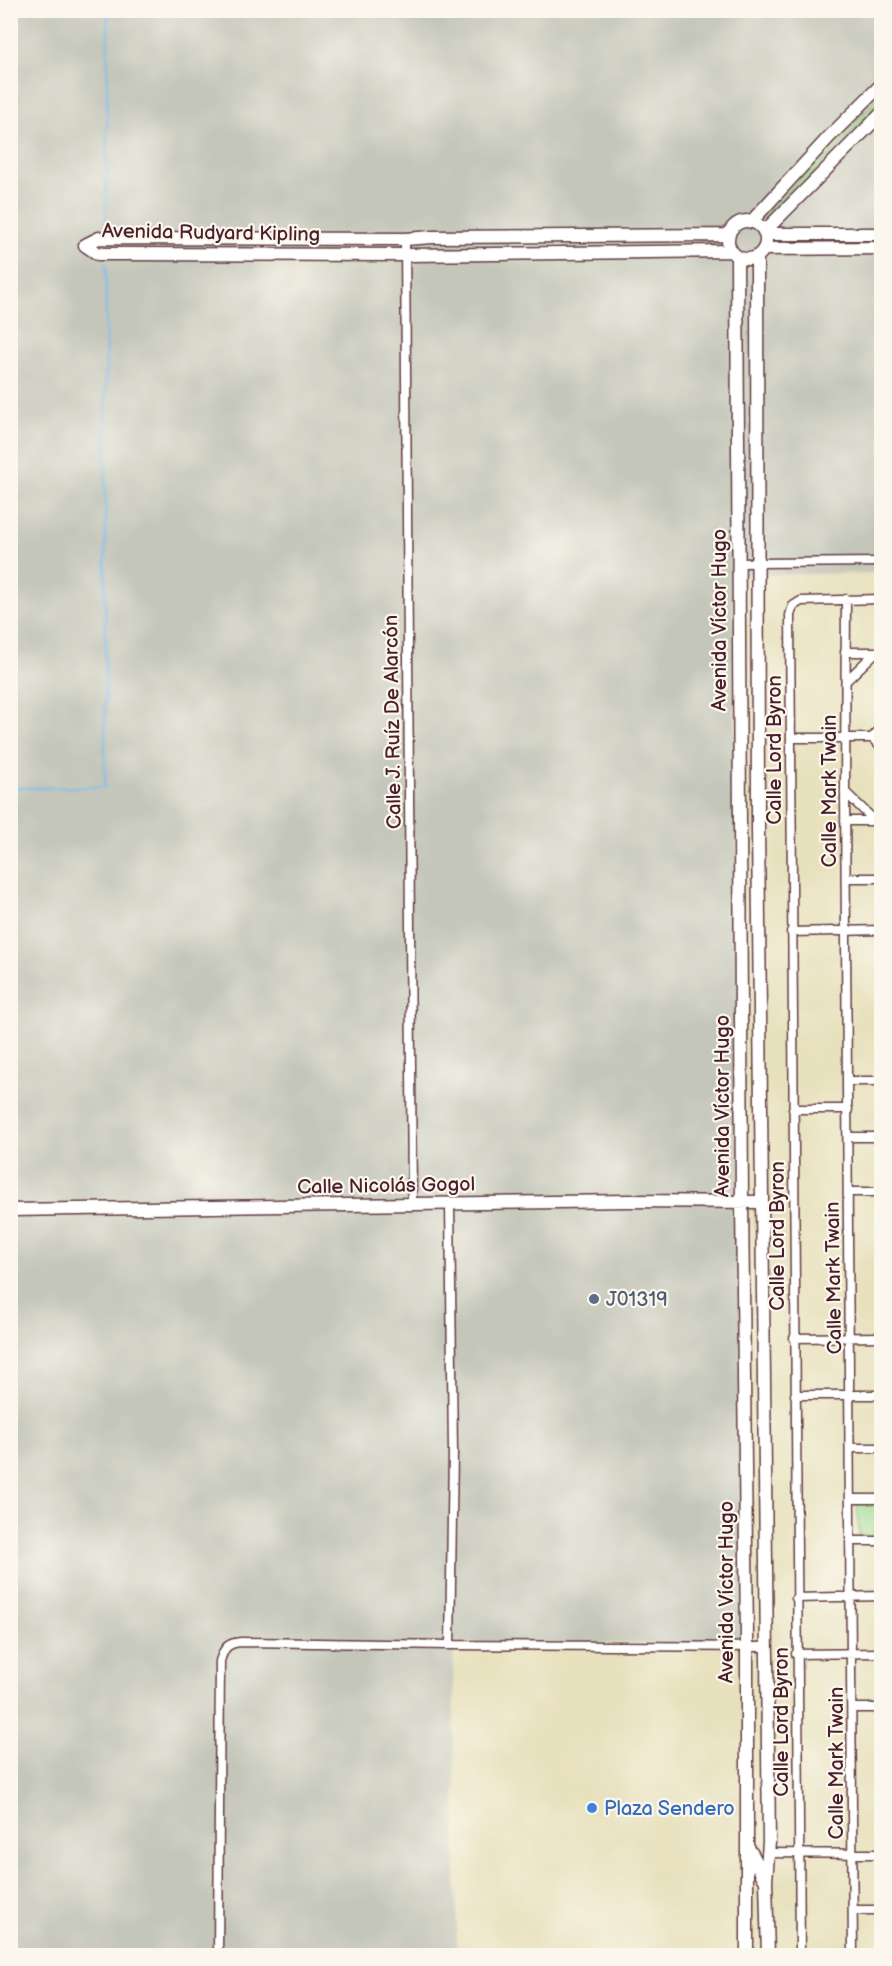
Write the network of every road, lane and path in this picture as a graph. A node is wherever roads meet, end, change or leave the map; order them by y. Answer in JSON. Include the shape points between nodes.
{"nodes":[{"id":1,"x":882,"y":84,"type":"edge"},
{"id":2,"x":882,"y":113,"type":"edge"},
{"id":3,"x":751,"y":222,"type":"junction"},
{"id":4,"x":765,"y":233,"type":"junction"},
{"id":5,"x":729,"y":234,"type":"junction"},
{"id":6,"x":882,"y":234,"type":"edge"},
{"id":7,"x":126,"y":239,"type":"junction"},
{"id":8,"x":405,"y":239,"type":"junction"},
{"id":9,"x":882,"y":248,"type":"edge"},
{"id":10,"x":760,"y":253,"type":"junction"},
{"id":11,"x":126,"y":254,"type":"junction"},
{"id":12,"x":734,"y":254,"type":"junction"},
{"id":13,"x":406,"y":255,"type":"junction"},
{"id":14,"x":757,"y":458,"type":"junction"},
{"id":15,"x":737,"y":459,"type":"junction"},
{"id":16,"x":882,"y":562,"type":"edge"},
{"id":17,"x":740,"y":563,"type":"junction"},
{"id":18,"x":757,"y":563,"type":"junction"},
{"id":19,"x":846,"y":599,"type":"junction"},
{"id":20,"x":882,"y":599,"type":"edge"},
{"id":21,"x":845,"y":652,"type":"junction"},
{"id":22,"x":879,"y":652,"type":"edge"},
{"id":23,"x":846,"y":681,"type":"junction"},
{"id":24,"x":882,"y":726,"type":"edge"},
{"id":25,"x":791,"y":738,"type":"junction"},
{"id":26,"x":845,"y":738,"type":"junction"},
{"id":27,"x":877,"y":738,"type":"edge"},
{"id":28,"x":882,"y":748,"type":"edge"},
{"id":29,"x":845,"y":792,"type":"junction"},
{"id":30,"x":845,"y":821,"type":"junction"},
{"id":31,"x":878,"y":821,"type":"edge"},
{"id":32,"x":846,"y":878,"type":"junction"},
{"id":33,"x":882,"y":878,"type":"edge"},
{"id":34,"x":846,"y":930,"type":"junction"},
{"id":35,"x":882,"y":930,"type":"edge"},
{"id":36,"x":791,"y":932,"type":"junction"},
{"id":37,"x":848,"y":1081,"type":"junction"},
{"id":38,"x":882,"y":1081,"type":"edge"},
{"id":39,"x":793,"y":1109,"type":"junction"},
{"id":40,"x":848,"y":1109,"type":"junction"},
{"id":41,"x":849,"y":1137,"type":"junction"},
{"id":42,"x":882,"y":1137,"type":"edge"},
{"id":43,"x":848,"y":1192,"type":"junction"},
{"id":44,"x":882,"y":1192,"type":"edge"},
{"id":45,"x":742,"y":1202,"type":"junction"},
{"id":46,"x":762,"y":1202,"type":"junction"},
{"id":47,"x":412,"y":1204,"type":"junction"},
{"id":48,"x":450,"y":1204,"type":"junction"},
{"id":49,"x":10,"y":1210,"type":"edge"},
{"id":50,"x":882,"y":1337,"type":"edge"},
{"id":51,"x":795,"y":1338,"type":"junction"},
{"id":52,"x":850,"y":1338,"type":"junction"},
{"id":53,"x":795,"y":1395,"type":"junction"},
{"id":54,"x":850,"y":1395,"type":"junction"},
{"id":55,"x":882,"y":1395,"type":"edge"},
{"id":56,"x":850,"y":1448,"type":"junction"},
{"id":57,"x":882,"y":1448,"type":"edge"},
{"id":58,"x":850,"y":1499,"type":"junction"},
{"id":59,"x":882,"y":1499,"type":"edge"},
{"id":60,"x":851,"y":1541,"type":"junction"},
{"id":61,"x":882,"y":1541,"type":"edge"},
{"id":62,"x":851,"y":1596,"type":"junction"},
{"id":63,"x":882,"y":1596,"type":"edge"},
{"id":64,"x":796,"y":1598,"type":"junction"},
{"id":65,"x":450,"y":1645,"type":"junction"},
{"id":66,"x":746,"y":1646,"type":"junction"},
{"id":67,"x":766,"y":1647,"type":"junction"},
{"id":68,"x":852,"y":1653,"type":"junction"},
{"id":69,"x":882,"y":1653,"type":"edge"},
{"id":70,"x":796,"y":1654,"type":"junction"},
{"id":71,"x":852,"y":1708,"type":"junction"},
{"id":72,"x":882,"y":1708,"type":"edge"},
{"id":73,"x":747,"y":1847,"type":"junction"},
{"id":74,"x":768,"y":1853,"type":"junction"},
{"id":75,"x":798,"y":1854,"type":"junction"},
{"id":76,"x":853,"y":1854,"type":"junction"},
{"id":77,"x":882,"y":1854,"type":"edge"},
{"id":78,"x":766,"y":1881,"type":"junction"},
{"id":79,"x":853,"y":1910,"type":"junction"},
{"id":80,"x":882,"y":1910,"type":"edge"},
{"id":81,"x":218,"y":1956,"type":"edge"},
{"id":82,"x":747,"y":1956,"type":"edge"},
{"id":83,"x":768,"y":1956,"type":"edge"},
{"id":84,"x":800,"y":1956,"type":"edge"},
{"id":85,"x":853,"y":1956,"type":"edge"}],
"edges":[{"from":1,"to":3,"type":"street"},
{"from":2,"to":4,"type":"street"},
{"from":3,"to":4,"type":"street"},
{"from":3,"to":5,"type":"street","via":[[734,226]]},
{"from":4,"to":6,"type":"street"},
{"from":4,"to":10,"type":"street"},
{"from":5,"to":8,"type":"street","name":"Avenida Rudyard Kipling"},
{"from":5,"to":12,"type":"street"},
{"from":7,"to":8,"type":"street","name":"Avenida Rudyard Kipling"},
{"from":7,"to":11,"type":"street"},
{"from":7,"to":11,"type":"street","name":"Avenida Rudyard Kipling","via":[[99,238],[85,245],[98,254]]},
{"from":8,"to":13,"type":"street","name":"Calle J. Ruíz De Alarcón"},
{"from":9,"to":10,"type":"street"},
{"from":10,"to":12,"type":"street","via":[[747,260]]},
{"from":10,"to":14,"type":"street","name":"Avenida Víctor Hugo"},
{"from":11,"to":13,"type":"street","name":"Avenida Rudyard Kipling"},
{"from":12,"to":13,"type":"street","name":"Avenida Rudyard Kipling"},
{"from":12,"to":15,"type":"street","name":"Avenida Víctor Hugo"},
{"from":13,"to":47,"type":"street","name":"Calle J. Ruíz De Alarcón"},
{"from":14,"to":15,"type":"street"},
{"from":14,"to":18,"type":"street","name":"Avenida Víctor Hugo"},
{"from":15,"to":17,"type":"street","name":"Avenida Víctor Hugo"},
{"from":16,"to":18,"type":"street"},
{"from":17,"to":18,"type":"street"},
{"from":17,"to":45,"type":"street","name":"Avenida Víctor Hugo"},
{"from":18,"to":46,"type":"street","name":"Avenida Víctor Hugo"},
{"from":19,"to":20,"type":"street","name":"Calle Lord Byron"},
{"from":19,"to":21,"type":"street","name":"Calle Mark Twain"},
{"from":19,"to":25,"type":"street","name":"Calle Lord Byron","via":[[801,601],[791,611]]},
{"from":21,"to":22,"type":"street"},
{"from":21,"to":23,"type":"street","name":"Calle Mark Twain"},
{"from":22,"to":23,"type":"street"},
{"from":23,"to":26,"type":"street","name":"Calle Mark Twain"},
{"from":24,"to":27,"type":"street"},
{"from":25,"to":26,"type":"street"},
{"from":25,"to":36,"type":"street","name":"Calle Lord Byron"},
{"from":26,"to":27,"type":"street"},
{"from":26,"to":29,"type":"street","name":"Calle Mark Twain"},
{"from":27,"to":28,"type":"street"},
{"from":29,"to":30,"type":"street","name":"Calle Mark Twain"},
{"from":29,"to":31,"type":"street"},
{"from":30,"to":31,"type":"street"},
{"from":30,"to":32,"type":"street","name":"Calle Mark Twain"},
{"from":32,"to":33,"type":"street"},
{"from":32,"to":34,"type":"street","name":"Calle Mark Twain"},
{"from":34,"to":35,"type":"street"},
{"from":34,"to":36,"type":"street"},
{"from":34,"to":37,"type":"street","name":"Calle Mark Twain"},
{"from":36,"to":39,"type":"street","name":"Calle Lord Byron"},
{"from":37,"to":38,"type":"street"},
{"from":37,"to":40,"type":"street","name":"Calle Mark Twain"},
{"from":39,"to":40,"type":"street"},
{"from":39,"to":51,"type":"street","name":"Calle Lord Byron"},
{"from":40,"to":41,"type":"street","name":"Calle Mark Twain"},
{"from":41,"to":42,"type":"street"},
{"from":41,"to":43,"type":"street","name":"Calle Mark Twain"},
{"from":43,"to":44,"type":"street"},
{"from":43,"to":52,"type":"street","name":"Calle Mark Twain"},
{"from":45,"to":46,"type":"street","name":"Calle Nicolás Gogol"},
{"from":45,"to":48,"type":"street","name":"Calle Nicolás Gogol"},
{"from":45,"to":66,"type":"street","name":"Avenida Víctor Hugo"},
{"from":46,"to":67,"type":"street","name":"Avenida Víctor Hugo"},
{"from":47,"to":48,"type":"street","name":"Calle Nicolás Gogol"},
{"from":47,"to":49,"type":"street","name":"Calle Nicolás Gogol"},
{"from":48,"to":65,"type":"street"},
{"from":50,"to":52,"type":"street"},
{"from":51,"to":52,"type":"street"},
{"from":51,"to":53,"type":"street","name":"Calle Lord Byron"},
{"from":52,"to":54,"type":"street","name":"Calle Mark Twain"},
{"from":53,"to":54,"type":"street"},
{"from":53,"to":64,"type":"street","name":"Calle Lord Byron"},
{"from":54,"to":55,"type":"street"},
{"from":54,"to":56,"type":"street","name":"Calle Mark Twain"},
{"from":56,"to":57,"type":"street"},
{"from":56,"to":58,"type":"street","name":"Calle Mark Twain"},
{"from":58,"to":59,"type":"street"},
{"from":58,"to":60,"type":"street","name":"Calle Mark Twain"},
{"from":60,"to":61,"type":"street"},
{"from":60,"to":62,"type":"street","name":"Calle Mark Twain"},
{"from":62,"to":63,"type":"street"},
{"from":62,"to":64,"type":"street"},
{"from":62,"to":68,"type":"street","name":"Calle Mark Twain"},
{"from":64,"to":70,"type":"street","name":"Calle Lord Byron"},
{"from":65,"to":66,"type":"street"},
{"from":65,"to":81,"type":"street","via":[[232,1642],[227,1646],[220,1661]]},
{"from":66,"to":67,"type":"street"},
{"from":66,"to":73,"type":"street","name":"Avenida Víctor Hugo"},
{"from":67,"to":74,"type":"street","name":"Avenida Víctor Hugo"},
{"from":68,"to":69,"type":"street"},
{"from":68,"to":70,"type":"street"},
{"from":68,"to":71,"type":"street","name":"Calle Mark Twain"},
{"from":70,"to":75,"type":"street","name":"Calle Lord Byron"},
{"from":71,"to":72,"type":"street"},
{"from":71,"to":76,"type":"street","name":"Calle Mark Twain"},
{"from":73,"to":78,"type":"street"},
{"from":73,"to":82,"type":"street","name":"Avenida Víctor Hugo"},
{"from":74,"to":75,"type":"street"},
{"from":74,"to":78,"type":"street","name":"Avenida Víctor Hugo"},
{"from":75,"to":76,"type":"street"},
{"from":75,"to":84,"type":"street","name":"Calle Lord Byron"},
{"from":76,"to":77,"type":"street"},
{"from":76,"to":79,"type":"street","name":"Calle Mark Twain"},
{"from":78,"to":83,"type":"street","name":"Avenida Víctor Hugo"},
{"from":79,"to":80,"type":"street"},
{"from":79,"to":85,"type":"street","name":"Calle Mark Twain"}]}
